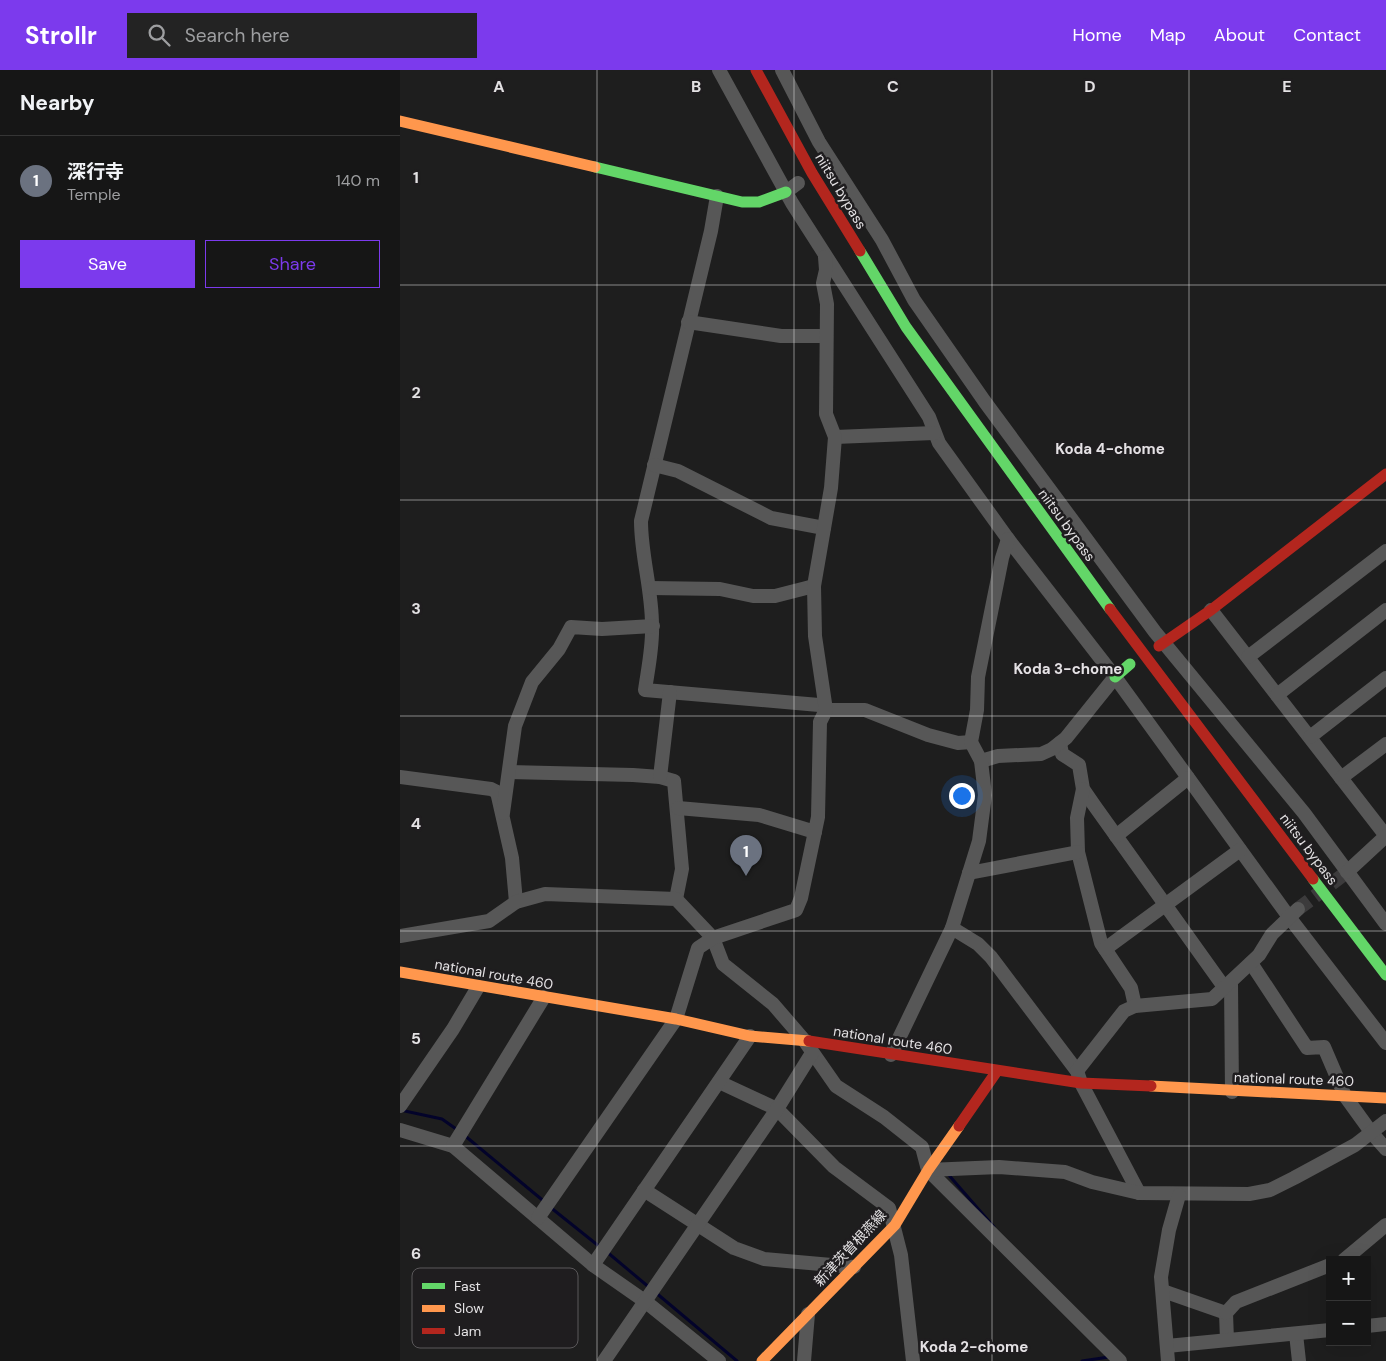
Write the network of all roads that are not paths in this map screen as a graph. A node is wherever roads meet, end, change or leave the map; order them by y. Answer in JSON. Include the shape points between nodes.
{"nodes":[{"id":1,"x":719,"y":70,"type":"edge"},
{"id":2,"x":756,"y":70,"type":"edge"},
{"id":3,"x":782,"y":70,"type":"edge"},
{"id":4,"x":400,"y":121,"type":"edge"},
{"id":5,"x":798,"y":183,"type":"dead end"},
{"id":6,"x":786,"y":192,"type":"junction"},
{"id":7,"x":716,"y":196,"type":"junction"},
{"id":8,"x":825,"y":257,"type":"junction"},
{"id":9,"x":688,"y":322,"type":"junction"},
{"id":10,"x":826,"y":336,"type":"junction"},
{"id":11,"x":934,"y":433,"type":"junction"},
{"id":12,"x":835,"y":437,"type":"junction"},
{"id":13,"x":654,"y":466,"type":"junction"},
{"id":14,"x":1386,"y":474,"type":"edge"},
{"id":15,"x":824,"y":528,"type":"junction"},
{"id":16,"x":1008,"y":539,"type":"junction"},
{"id":17,"x":1386,"y":551,"type":"edge"},
{"id":18,"x":814,"y":586,"type":"junction"},
{"id":19,"x":650,"y":588,"type":"junction"},
{"id":20,"x":1211,"y":610,"type":"junction"},
{"id":21,"x":1386,"y":610,"type":"edge"},
{"id":22,"x":652,"y":626,"type":"junction"},
{"id":23,"x":1161,"y":644,"type":"junction"},
{"id":24,"x":1248,"y":657,"type":"junction"},
{"id":25,"x":1130,"y":664,"type":"dead end"},
{"id":26,"x":1115,"y":678,"type":"junction"},
{"id":27,"x":1386,"y":678,"type":"edge"},
{"id":28,"x":670,"y":692,"type":"junction"},
{"id":29,"x":1277,"y":695,"type":"junction"},
{"id":30,"x":826,"y":710,"type":"junction"},
{"id":31,"x":1310,"y":737,"type":"junction"},
{"id":32,"x":972,"y":742,"type":"junction"},
{"id":33,"x":1060,"y":743,"type":"junction"},
{"id":34,"x":1386,"y":744,"type":"edge"},
{"id":35,"x":981,"y":761,"type":"junction"},
{"id":36,"x":509,"y":772,"type":"junction"},
{"id":37,"x":400,"y":777,"type":"edge"},
{"id":38,"x":660,"y":777,"type":"junction"},
{"id":39,"x":1188,"y":778,"type":"junction"},
{"id":40,"x":1341,"y":778,"type":"junction"},
{"id":41,"x":1083,"y":789,"type":"junction"},
{"id":42,"x":678,"y":808,"type":"junction"},
{"id":43,"x":503,"y":813,"type":"junction"},
{"id":44,"x":815,"y":832,"type":"junction"},
{"id":45,"x":1116,"y":836,"type":"junction"},
{"id":46,"x":1240,"y":850,"type":"junction"},
{"id":47,"x":1078,"y":852,"type":"junction"},
{"id":48,"x":969,"y":872,"type":"junction"},
{"id":49,"x":1347,"y":872,"type":"junction"},
{"id":50,"x":676,"y":899,"type":"junction"},
{"id":51,"x":516,"y":902,"type":"junction"},
{"id":52,"x":1165,"y":904,"type":"junction"},
{"id":53,"x":1293,"y":913,"type":"junction"},
{"id":54,"x":1386,"y":924,"type":"edge"},
{"id":55,"x":952,"y":928,"type":"junction"},
{"id":56,"x":400,"y":936,"type":"edge"},
{"id":57,"x":713,"y":938,"type":"junction"},
{"id":58,"x":1105,"y":949,"type":"junction"},
{"id":59,"x":1251,"y":963,"type":"junction"},
{"id":60,"x":400,"y":972,"type":"edge"},
{"id":61,"x":1386,"y":975,"type":"edge"},
{"id":62,"x":1228,"y":985,"type":"junction"},
{"id":63,"x":478,"y":987,"type":"junction"},
{"id":64,"x":544,"y":997,"type":"junction"},
{"id":65,"x":1136,"y":1006,"type":"junction"},
{"id":66,"x":676,"y":1019,"type":"junction"},
{"id":67,"x":750,"y":1036,"type":"junction"},
{"id":68,"x":804,"y":1040,"type":"junction"},
{"id":69,"x":1386,"y":1043,"type":"edge"},
{"id":70,"x":812,"y":1053,"type":"junction"},
{"id":71,"x":891,"y":1056,"type":"junction"},
{"id":72,"x":997,"y":1072,"type":"junction"},
{"id":73,"x":1079,"y":1077,"type":"junction"},
{"id":74,"x":719,"y":1082,"type":"junction"},
{"id":75,"x":1232,"y":1092,"type":"junction"},
{"id":76,"x":1345,"y":1096,"type":"junction"},
{"id":77,"x":1386,"y":1098,"type":"edge"},
{"id":78,"x":400,"y":1106,"type":"edge"},
{"id":79,"x":777,"y":1109,"type":"junction"},
{"id":80,"x":1386,"y":1121,"type":"edge"},
{"id":81,"x":400,"y":1130,"type":"edge"},
{"id":82,"x":1371,"y":1132,"type":"junction"},
{"id":83,"x":453,"y":1146,"type":"junction"},
{"id":84,"x":1386,"y":1149,"type":"edge"},
{"id":85,"x":928,"y":1170,"type":"junction"},
{"id":86,"x":644,"y":1190,"type":"junction"},
{"id":87,"x":1139,"y":1193,"type":"junction"},
{"id":88,"x":1179,"y":1195,"type":"junction"},
{"id":89,"x":538,"y":1218,"type":"junction"},
{"id":90,"x":895,"y":1224,"type":"junction"},
{"id":91,"x":1386,"y":1224,"type":"edge"},
{"id":92,"x":697,"y":1225,"type":"junction"},
{"id":93,"x":1349,"y":1256,"type":"edge"},
{"id":94,"x":593,"y":1265,"type":"junction"},
{"id":95,"x":854,"y":1267,"type":"junction"},
{"id":96,"x":1326,"y":1267,"type":"edge"},
{"id":97,"x":1163,"y":1291,"type":"junction"},
{"id":98,"x":646,"y":1302,"type":"junction"},
{"id":99,"x":1226,"y":1313,"type":"junction"},
{"id":100,"x":808,"y":1314,"type":"junction"},
{"id":101,"x":1386,"y":1324,"type":"edge"},
{"id":102,"x":1371,"y":1326,"type":"edge"},
{"id":103,"x":1326,"y":1330,"type":"edge"},
{"id":104,"x":1296,"y":1334,"type":"junction"},
{"id":105,"x":1226,"y":1340,"type":"junction"},
{"id":106,"x":1167,"y":1346,"type":"junction"},
{"id":107,"x":604,"y":1361,"type":"edge"},
{"id":108,"x":719,"y":1361,"type":"edge"},
{"id":109,"x":762,"y":1361,"type":"edge"},
{"id":110,"x":804,"y":1361,"type":"edge"},
{"id":111,"x":913,"y":1361,"type":"edge"},
{"id":112,"x":1120,"y":1361,"type":"edge"},
{"id":113,"x":1168,"y":1361,"type":"edge"},
{"id":114,"x":1299,"y":1361,"type":"edge"}],
"edges":[{"from":1,"to":6,"type":"street"},
{"from":2,"to":61,"type":"main road","name":"niitsu bypass","via":[[812,173],[906,327],[1120,623]]},
{"from":3,"to":23,"type":"street","via":[[831,165],[882,240],[914,300]]},
{"from":4,"to":7,"type":"main road"},
{"from":5,"to":6,"type":"street"},
{"from":6,"to":7,"type":"main road","via":[[759,202]]},
{"from":6,"to":8,"type":"street"},
{"from":7,"to":9,"type":"street","via":[[711,231]]},
{"from":8,"to":10,"type":"street","via":[[826,270],[822,282],[827,304]]},
{"from":8,"to":11,"type":"street","via":[[929,417]]},
{"from":9,"to":10,"type":"street","via":[[781,336]]},
{"from":9,"to":13,"type":"street"},
{"from":10,"to":12,"type":"street","via":[[826,414]]},
{"from":11,"to":12,"type":"street"},
{"from":11,"to":16,"type":"street"},
{"from":12,"to":15,"type":"street"},
{"from":13,"to":15,"type":"street","via":[[678,471],[771,518]]},
{"from":13,"to":19,"type":"street","via":[[641,520],[641,540]]},
{"from":14,"to":20,"type":"main road"},
{"from":15,"to":18,"type":"street"},
{"from":16,"to":26,"type":"street"},
{"from":16,"to":32,"type":"street","via":[[978,677]]},
{"from":17,"to":24,"type":"street"},
{"from":18,"to":19,"type":"street","via":[[775,596],[753,596],[720,589]]},
{"from":18,"to":30,"type":"street","via":[[815,636]]},
{"from":19,"to":22,"type":"street"},
{"from":20,"to":23,"type":"main road"},
{"from":20,"to":24,"type":"street"},
{"from":21,"to":29,"type":"street"},
{"from":22,"to":28,"type":"street","via":[[645,690]]},
{"from":22,"to":36,"type":"street","via":[[571,627],[559,649],[532,682],[514,726]]},
{"from":23,"to":49,"type":"street","via":[[1304,813]]},
{"from":24,"to":29,"type":"street"},
{"from":25,"to":26,"type":"main road"},
{"from":26,"to":33,"type":"street"},
{"from":26,"to":39,"type":"street"},
{"from":27,"to":31,"type":"street"},
{"from":28,"to":30,"type":"street","via":[[819,705]]},
{"from":28,"to":38,"type":"street"},
{"from":29,"to":31,"type":"street"},
{"from":30,"to":32,"type":"street","via":[[865,710],[928,735],[958,743]]},
{"from":30,"to":44,"type":"street","via":[[820,722]]},
{"from":31,"to":40,"type":"street"},
{"from":32,"to":35,"type":"street"},
{"from":33,"to":35,"type":"street","via":[[1041,754],[998,756]]},
{"from":33,"to":41,"type":"street","via":[[1062,754],[1079,765]]},
{"from":34,"to":40,"type":"street"},
{"from":35,"to":48,"type":"street","via":[[985,795],[979,841]]},
{"from":36,"to":38,"type":"street"},
{"from":36,"to":43,"type":"street"},
{"from":37,"to":43,"type":"street","via":[[491,789],[496,792]]},
{"from":38,"to":42,"type":"street","via":[[674,781]]},
{"from":39,"to":45,"type":"street"},
{"from":39,"to":46,"type":"street"},
{"from":40,"to":49,"type":"street","via":[[1386,836]]},
{"from":41,"to":45,"type":"street"},
{"from":41,"to":47,"type":"street","via":[[1077,818]]},
{"from":42,"to":44,"type":"street","via":[[759,814]]},
{"from":42,"to":50,"type":"street","via":[[682,869]]},
{"from":43,"to":51,"type":"street"},
{"from":44,"to":57,"type":"street","via":[[796,910]]},
{"from":45,"to":52,"type":"street"},
{"from":46,"to":52,"type":"street"},
{"from":46,"to":53,"type":"street"},
{"from":47,"to":48,"type":"street"},
{"from":47,"to":58,"type":"street"},
{"from":48,"to":55,"type":"street"},
{"from":49,"to":54,"type":"street"},
{"from":50,"to":51,"type":"street","via":[[545,894]]},
{"from":50,"to":57,"type":"street"},
{"from":51,"to":56,"type":"street","via":[[489,921]]},
{"from":52,"to":58,"type":"street"},
{"from":52,"to":62,"type":"street"},
{"from":53,"to":59,"type":"street","via":[[1272,934]]},
{"from":53,"to":69,"type":"street"},
{"from":55,"to":71,"type":"street"},
{"from":55,"to":73,"type":"street","via":[[992,957]]},
{"from":57,"to":66,"type":"street","via":[[698,948]]},
{"from":57,"to":68,"type":"street","via":[[723,964],[773,1004]]},
{"from":58,"to":65,"type":"street","via":[[1131,988]]},
{"from":59,"to":62,"type":"street"},
{"from":59,"to":76,"type":"street","via":[[1307,1048],[1324,1047]]},
{"from":60,"to":63,"type":"main road","name":"national route 460"},
{"from":62,"to":65,"type":"street","via":[[1212,998]]},
{"from":62,"to":75,"type":"street"},
{"from":63,"to":64,"type":"main road","name":"national route 460"},
{"from":63,"to":78,"type":"street","via":[[453,1030]]},
{"from":64,"to":66,"type":"main road","name":"national route 460"},
{"from":64,"to":83,"type":"street"},
{"from":65,"to":73,"type":"street","via":[[1124,1011]]},
{"from":66,"to":67,"type":"main road","name":"national route 460"},
{"from":66,"to":89,"type":"street"},
{"from":67,"to":68,"type":"main road","name":"national route 460"},
{"from":67,"to":74,"type":"street"},
{"from":68,"to":70,"type":"street"},
{"from":68,"to":71,"type":"main road","name":"national route 460"},
{"from":70,"to":79,"type":"street"},
{"from":70,"to":85,"type":"street","via":[[836,1086],[922,1147]]},
{"from":71,"to":72,"type":"main road","name":"national route 460"},
{"from":72,"to":73,"type":"main road","name":"national route 460"},
{"from":72,"to":85,"type":"main road","name":"新津茨曽根燕線"},
{"from":73,"to":75,"type":"main road","name":"national route 460"},
{"from":73,"to":87,"type":"street"},
{"from":74,"to":79,"type":"street"},
{"from":74,"to":86,"type":"street"},
{"from":75,"to":76,"type":"main road","name":"national route 460"},
{"from":76,"to":77,"type":"main road","name":"national route 460"},
{"from":76,"to":82,"type":"street"},
{"from":79,"to":90,"type":"street","via":[[834,1166],[889,1208]]},
{"from":79,"to":92,"type":"street"},
{"from":80,"to":82,"type":"street"},
{"from":81,"to":83,"type":"street"},
{"from":82,"to":84,"type":"street"},
{"from":82,"to":88,"type":"street","via":[[1355,1145],[1270,1190],[1249,1194]]},
{"from":83,"to":89,"type":"street"},
{"from":85,"to":87,"type":"street","via":[[999,1167],[1064,1172]]},
{"from":85,"to":90,"type":"main road","name":"新津茨曽根燕線"},
{"from":85,"to":112,"type":"street"},
{"from":86,"to":92,"type":"street"},
{"from":86,"to":94,"type":"street"},
{"from":87,"to":88,"type":"street"},
{"from":88,"to":97,"type":"street","via":[[1161,1276]]},
{"from":89,"to":94,"type":"street"},
{"from":90,"to":95,"type":"main road","name":"新津茨曽根燕線"},
{"from":90,"to":111,"type":"street"},
{"from":91,"to":93,"type":"street"},
{"from":92,"to":95,"type":"street","via":[[734,1248],[764,1259]]},
{"from":92,"to":98,"type":"street"},
{"from":94,"to":98,"type":"street"},
{"from":95,"to":100,"type":"main road","name":"新津茨曽根燕線"},
{"from":96,"to":99,"type":"street","via":[[1236,1302]]},
{"from":97,"to":99,"type":"street"},
{"from":97,"to":106,"type":"street"},
{"from":98,"to":107,"type":"street"},
{"from":98,"to":108,"type":"street"},
{"from":99,"to":105,"type":"street"},
{"from":100,"to":109,"type":"main road","name":"新津茨曽根燕線"},
{"from":100,"to":110,"type":"street"},
{"from":101,"to":102,"type":"street"},
{"from":103,"to":104,"type":"street"},
{"from":104,"to":105,"type":"street"},
{"from":104,"to":114,"type":"street"},
{"from":105,"to":106,"type":"street"},
{"from":106,"to":113,"type":"street"}]}
